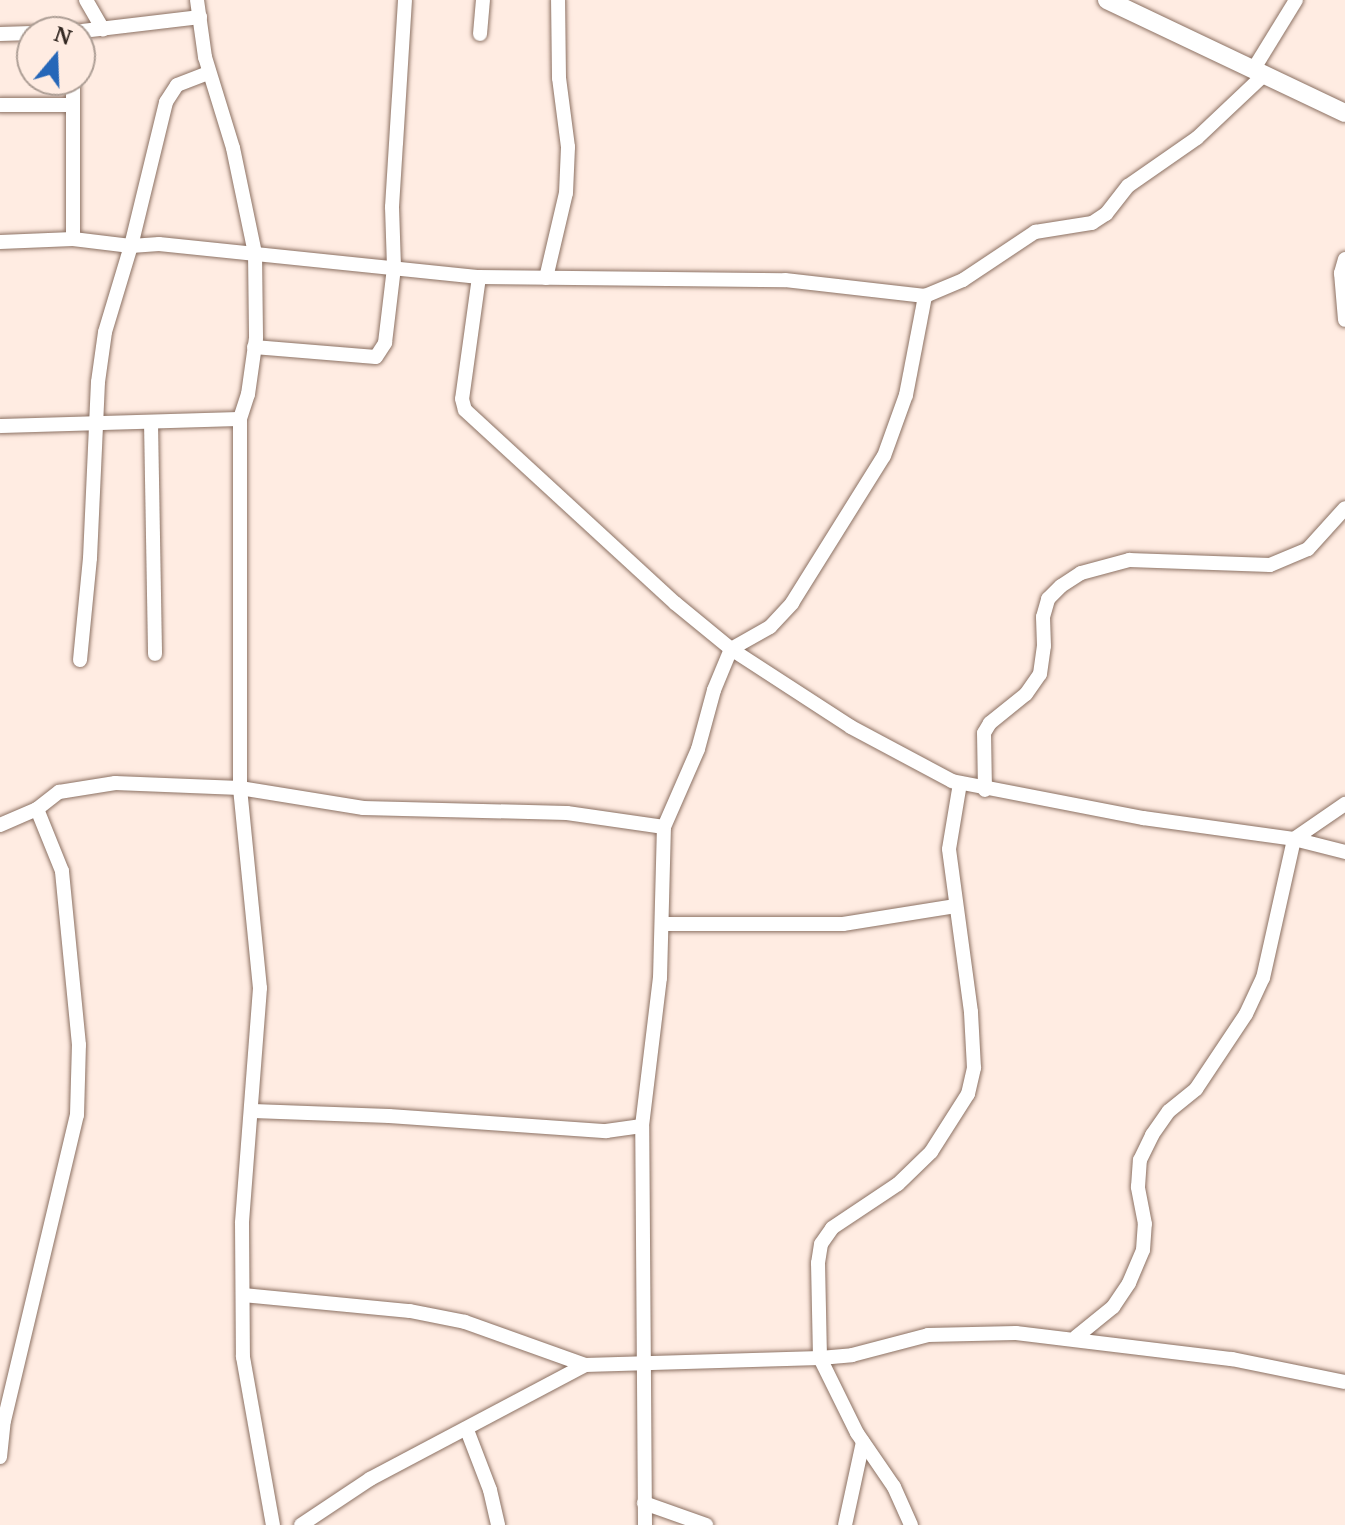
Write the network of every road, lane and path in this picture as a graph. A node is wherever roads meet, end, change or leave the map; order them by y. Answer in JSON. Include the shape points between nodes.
{"nodes":[{"id":1,"x":86,"y":0,"type":"edge"},
{"id":2,"x":197,"y":0,"type":"edge"},
{"id":3,"x":405,"y":0,"type":"edge"},
{"id":4,"x":483,"y":0,"type":"edge"},
{"id":5,"x":558,"y":0,"type":"edge"},
{"id":6,"x":1296,"y":0,"type":"edge"},
{"id":7,"x":1116,"y":2,"type":"edge"},
{"id":8,"x":200,"y":17,"type":"junction"},
{"id":9,"x":103,"y":29,"type":"junction"},
{"id":10,"x":96,"y":30,"type":"edge"},
{"id":11,"x":480,"y":34,"type":"dead end"},
{"id":12,"x":1259,"y":72,"type":"junction"},
{"id":13,"x":209,"y":73,"type":"junction"},
{"id":14,"x":72,"y":96,"type":"edge"},
{"id":15,"x":0,"y":105,"type":"edge"},
{"id":16,"x":72,"y":105,"type":"junction"},
{"id":17,"x":1345,"y":113,"type":"edge"},
{"id":18,"x":73,"y":239,"type":"junction"},
{"id":19,"x":0,"y":242,"type":"edge"},
{"id":20,"x":131,"y":246,"type":"junction"},
{"id":21,"x":255,"y":253,"type":"junction"},
{"id":22,"x":1345,"y":259,"type":"edge"},
{"id":23,"x":394,"y":267,"type":"junction"},
{"id":24,"x":479,"y":277,"type":"junction"},
{"id":25,"x":546,"y":278,"type":"junction"},
{"id":26,"x":925,"y":296,"type":"junction"},
{"id":27,"x":1345,"y":320,"type":"edge"},
{"id":28,"x":254,"y":347,"type":"junction"},
{"id":29,"x":240,"y":419,"type":"junction"},
{"id":30,"x":151,"y":422,"type":"junction"},
{"id":31,"x":98,"y":423,"type":"junction"},
{"id":32,"x":0,"y":426,"type":"edge"},
{"id":33,"x":1345,"y":508,"type":"edge"},
{"id":34,"x":731,"y":649,"type":"junction"},
{"id":35,"x":155,"y":654,"type":"dead end"},
{"id":36,"x":80,"y":660,"type":"dead end"},
{"id":37,"x":960,"y":783,"type":"junction"},
{"id":38,"x":240,"y":788,"type":"junction"},
{"id":39,"x":985,"y":790,"type":"junction"},
{"id":40,"x":1345,"y":804,"type":"edge"},
{"id":41,"x":37,"y":809,"type":"junction"},
{"id":42,"x":0,"y":825,"type":"edge"},
{"id":43,"x":664,"y":827,"type":"junction"},
{"id":44,"x":1294,"y":839,"type":"junction"},
{"id":45,"x":1345,"y":852,"type":"edge"},
{"id":46,"x":956,"y":906,"type":"junction"},
{"id":47,"x":662,"y":924,"type":"junction"},
{"id":48,"x":253,"y":1111,"type":"junction"},
{"id":49,"x":642,"y":1126,"type":"junction"},
{"id":50,"x":243,"y":1295,"type":"junction"},
{"id":51,"x":1076,"y":1337,"type":"junction"},
{"id":52,"x":820,"y":1358,"type":"junction"},
{"id":53,"x":643,"y":1363,"type":"junction"},
{"id":54,"x":585,"y":1365,"type":"junction"},
{"id":55,"x":1345,"y":1382,"type":"edge"},
{"id":56,"x":467,"y":1430,"type":"junction"},
{"id":57,"x":863,"y":1442,"type":"junction"},
{"id":58,"x":0,"y":1457,"type":"edge"},
{"id":59,"x":644,"y":1503,"type":"junction"},
{"id":60,"x":273,"y":1525,"type":"edge"},
{"id":61,"x":301,"y":1525,"type":"edge"},
{"id":62,"x":498,"y":1525,"type":"edge"},
{"id":63,"x":645,"y":1525,"type":"edge"},
{"id":64,"x":706,"y":1525,"type":"edge"},
{"id":65,"x":845,"y":1525,"type":"edge"},
{"id":66,"x":911,"y":1525,"type":"edge"}],
"edges":[{"from":1,"to":9,"type":"street"},
{"from":2,"to":8,"type":"street"},
{"from":3,"to":23,"type":"street","via":[[392,207]]},
{"from":4,"to":11,"type":"street"},
{"from":5,"to":25,"type":"street","via":[[568,162],[558,239]]},
{"from":6,"to":12,"type":"street"},
{"from":7,"to":12,"type":"street"},
{"from":8,"to":9,"type":"street"},
{"from":8,"to":13,"type":"street"},
{"from":9,"to":10,"type":"street"},
{"from":12,"to":17,"type":"street"},
{"from":12,"to":26,"type":"street","via":[[1197,138],[1128,186],[1106,214],[1092,223],[1035,232],[963,280]]},
{"from":13,"to":20,"type":"street","via":[[177,85],[166,102]]},
{"from":13,"to":21,"type":"street","via":[[233,148]]},
{"from":14,"to":16,"type":"street"},
{"from":15,"to":16,"type":"street"},
{"from":16,"to":18,"type":"street"},
{"from":18,"to":19,"type":"street"},
{"from":18,"to":20,"type":"street"},
{"from":20,"to":21,"type":"street"},
{"from":20,"to":31,"type":"street","via":[[105,332]]},
{"from":21,"to":23,"type":"street"},
{"from":21,"to":28,"type":"street"},
{"from":22,"to":27,"type":"street"},
{"from":23,"to":24,"type":"street"},
{"from":23,"to":28,"type":"street","via":[[385,343],[376,357]]},
{"from":24,"to":25,"type":"street"},
{"from":24,"to":34,"type":"street","via":[[462,399],[465,410]]},
{"from":25,"to":26,"type":"street","via":[[785,280]]},
{"from":26,"to":34,"type":"street","via":[[906,395],[884,456],[792,603],[770,627]]},
{"from":28,"to":29,"type":"street"},
{"from":29,"to":30,"type":"street"},
{"from":29,"to":38,"type":"street"},
{"from":30,"to":31,"type":"street"},
{"from":30,"to":35,"type":"street"},
{"from":31,"to":32,"type":"street"},
{"from":31,"to":36,"type":"street"},
{"from":33,"to":39,"type":"street","via":[[1308,549],[1270,565],[1129,560],[1081,573],[1061,586],[1048,599],[1043,617],[1040,674],[984,733]]},
{"from":34,"to":37,"type":"street","via":[[851,727]]},
{"from":34,"to":43,"type":"street","via":[[698,749]]},
{"from":37,"to":39,"type":"street"},
{"from":37,"to":46,"type":"street","via":[[949,849]]},
{"from":38,"to":41,"type":"street","via":[[115,783],[59,792]]},
{"from":38,"to":43,"type":"street","via":[[363,808],[567,813]]},
{"from":38,"to":48,"type":"street","via":[[260,988]]},
{"from":39,"to":44,"type":"street"},
{"from":40,"to":44,"type":"street"},
{"from":41,"to":42,"type":"street"},
{"from":41,"to":58,"type":"street","via":[[62,871],[79,1045],[77,1115],[4,1421]]},
{"from":43,"to":47,"type":"street"},
{"from":44,"to":45,"type":"street"},
{"from":44,"to":51,"type":"street","via":[[1263,978],[1246,1014],[1196,1089],[1169,1111],[1152,1135],[1140,1160],[1143,1250],[1113,1307]]},
{"from":46,"to":47,"type":"street","via":[[843,924]]},
{"from":46,"to":52,"type":"street","via":[[971,1012],[974,1068],[968,1094],[931,1152],[898,1184],[832,1228],[821,1244],[816,1311]]},
{"from":47,"to":49,"type":"street"},
{"from":48,"to":49,"type":"street","via":[[606,1131]]},
{"from":48,"to":50,"type":"street","via":[[242,1223]]},
{"from":49,"to":53,"type":"street"},
{"from":50,"to":54,"type":"street","via":[[465,1322]]},
{"from":50,"to":60,"type":"street","via":[[243,1357]]},
{"from":51,"to":52,"type":"street","via":[[928,1335]]},
{"from":51,"to":55,"type":"street","via":[[1232,1359]]},
{"from":52,"to":53,"type":"street"},
{"from":52,"to":57,"type":"street"},
{"from":53,"to":54,"type":"street"},
{"from":53,"to":59,"type":"street"},
{"from":54,"to":56,"type":"street"},
{"from":56,"to":61,"type":"street","via":[[370,1479]]},
{"from":56,"to":62,"type":"street"},
{"from":57,"to":65,"type":"street"},
{"from":57,"to":66,"type":"street","via":[[894,1487]]},
{"from":59,"to":63,"type":"street"},
{"from":59,"to":64,"type":"street"}]}
